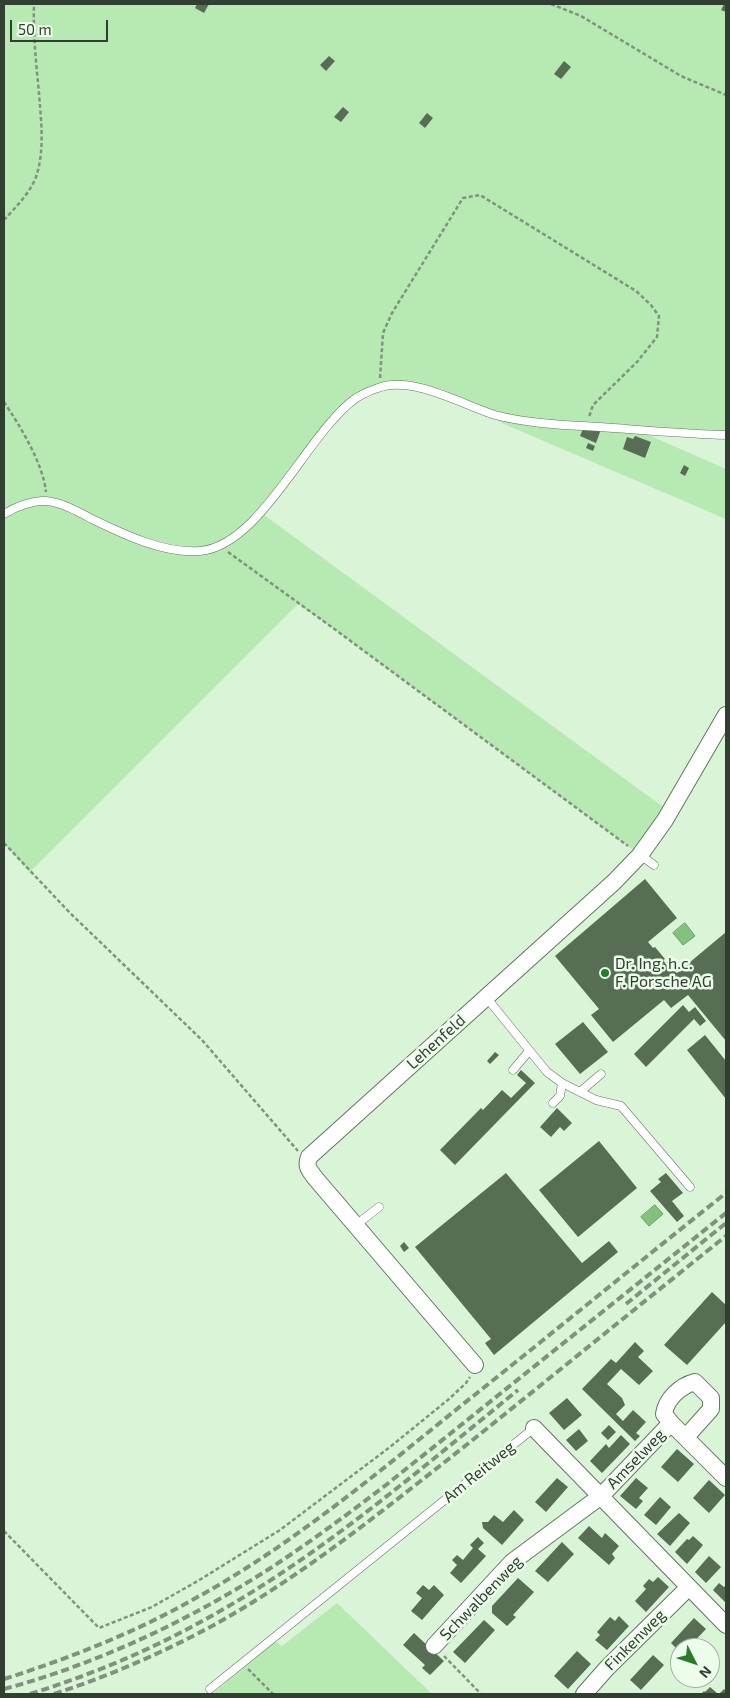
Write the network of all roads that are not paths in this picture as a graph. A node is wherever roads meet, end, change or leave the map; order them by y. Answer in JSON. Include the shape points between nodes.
{"nodes":[{"id":1,"x":726,"y":435,"type":"edge"},
{"id":2,"x":4,"y":514,"type":"edge"},
{"id":3,"x":726,"y":715,"type":"edge"},
{"id":4,"x":640,"y":856,"type":"junction"},
{"id":5,"x":654,"y":865,"type":"dead end"},
{"id":6,"x":486,"y":997,"type":"junction"},
{"id":7,"x":529,"y":1051,"type":"junction"},
{"id":8,"x":513,"y":1070,"type":"dead end"},
{"id":9,"x":600,"y":1074,"type":"dead end"},
{"id":10,"x":562,"y":1083,"type":"junction"},
{"id":11,"x":580,"y":1092,"type":"junction"},
{"id":12,"x":553,"y":1103,"type":"dead end"},
{"id":13,"x":690,"y":1187,"type":"dead end"},
{"id":14,"x":379,"y":1207,"type":"dead end"},
{"id":15,"x":356,"y":1225,"type":"junction"},
{"id":16,"x":475,"y":1364,"type":"road end"},
{"id":17,"x":671,"y":1423,"type":"junction"},
{"id":18,"x":534,"y":1428,"type":"joint"},
{"id":19,"x":686,"y":1436,"type":"junction"},
{"id":20,"x":726,"y":1478,"type":"edge"},
{"id":21,"x":601,"y":1496,"type":"junction"},
{"id":22,"x":688,"y":1588,"type":"junction"},
{"id":23,"x":726,"y":1625,"type":"edge"},
{"id":24,"x":434,"y":1646,"type":"road end"},
{"id":25,"x":210,"y":1689,"type":"dead end"},
{"id":26,"x":584,"y":1694,"type":"edge"}],
"edges":[{"from":1,"to":2,"type":"lane","via":[[522,420],[475,409],[416,387],[398,385],[380,387],[357,398],[336,416],[242,532],[220,547],[199,552],[146,543],[46,501]]},
{"from":3,"to":4,"type":"street","name":"Lehenfeld","via":[[665,820]]},
{"from":4,"to":5,"type":"lane"},
{"from":4,"to":6,"type":"street","name":"Lehenfeld"},
{"from":6,"to":7,"type":"lane"},
{"from":6,"to":15,"type":"street","name":"Lehenfeld","via":[[309,1157],[308,1169]]},
{"from":7,"to":8,"type":"lane"},
{"from":7,"to":10,"type":"lane","via":[[547,1072]]},
{"from":9,"to":11,"type":"lane"},
{"from":10,"to":11,"type":"lane"},
{"from":10,"to":12,"type":"lane","via":[[560,1096]]},
{"from":11,"to":13,"type":"lane","via":[[621,1106]]},
{"from":14,"to":15,"type":"lane"},
{"from":15,"to":16,"type":"street"},
{"from":17,"to":19,"type":"street","name":"Amselweg"},
{"from":17,"to":19,"type":"street","name":"Amselweg","via":[[664,1414],[665,1405],[684,1385],[695,1382],[711,1398],[711,1409]]},
{"from":17,"to":21,"type":"street","name":"Amselweg"},
{"from":18,"to":21,"type":"street","name":"Am Reitweg"},
{"from":18,"to":25,"type":"lane","name":"Am Reitweg"},
{"from":19,"to":20,"type":"street","name":"Amselweg"},
{"from":21,"to":22,"type":"street","name":"Am Reitweg"},
{"from":21,"to":24,"type":"street","name":"Schwalbenweg","via":[[512,1562]]},
{"from":22,"to":23,"type":"street","name":"Am Reitweg"},
{"from":22,"to":26,"type":"street","name":"Finkenweg"}]}
